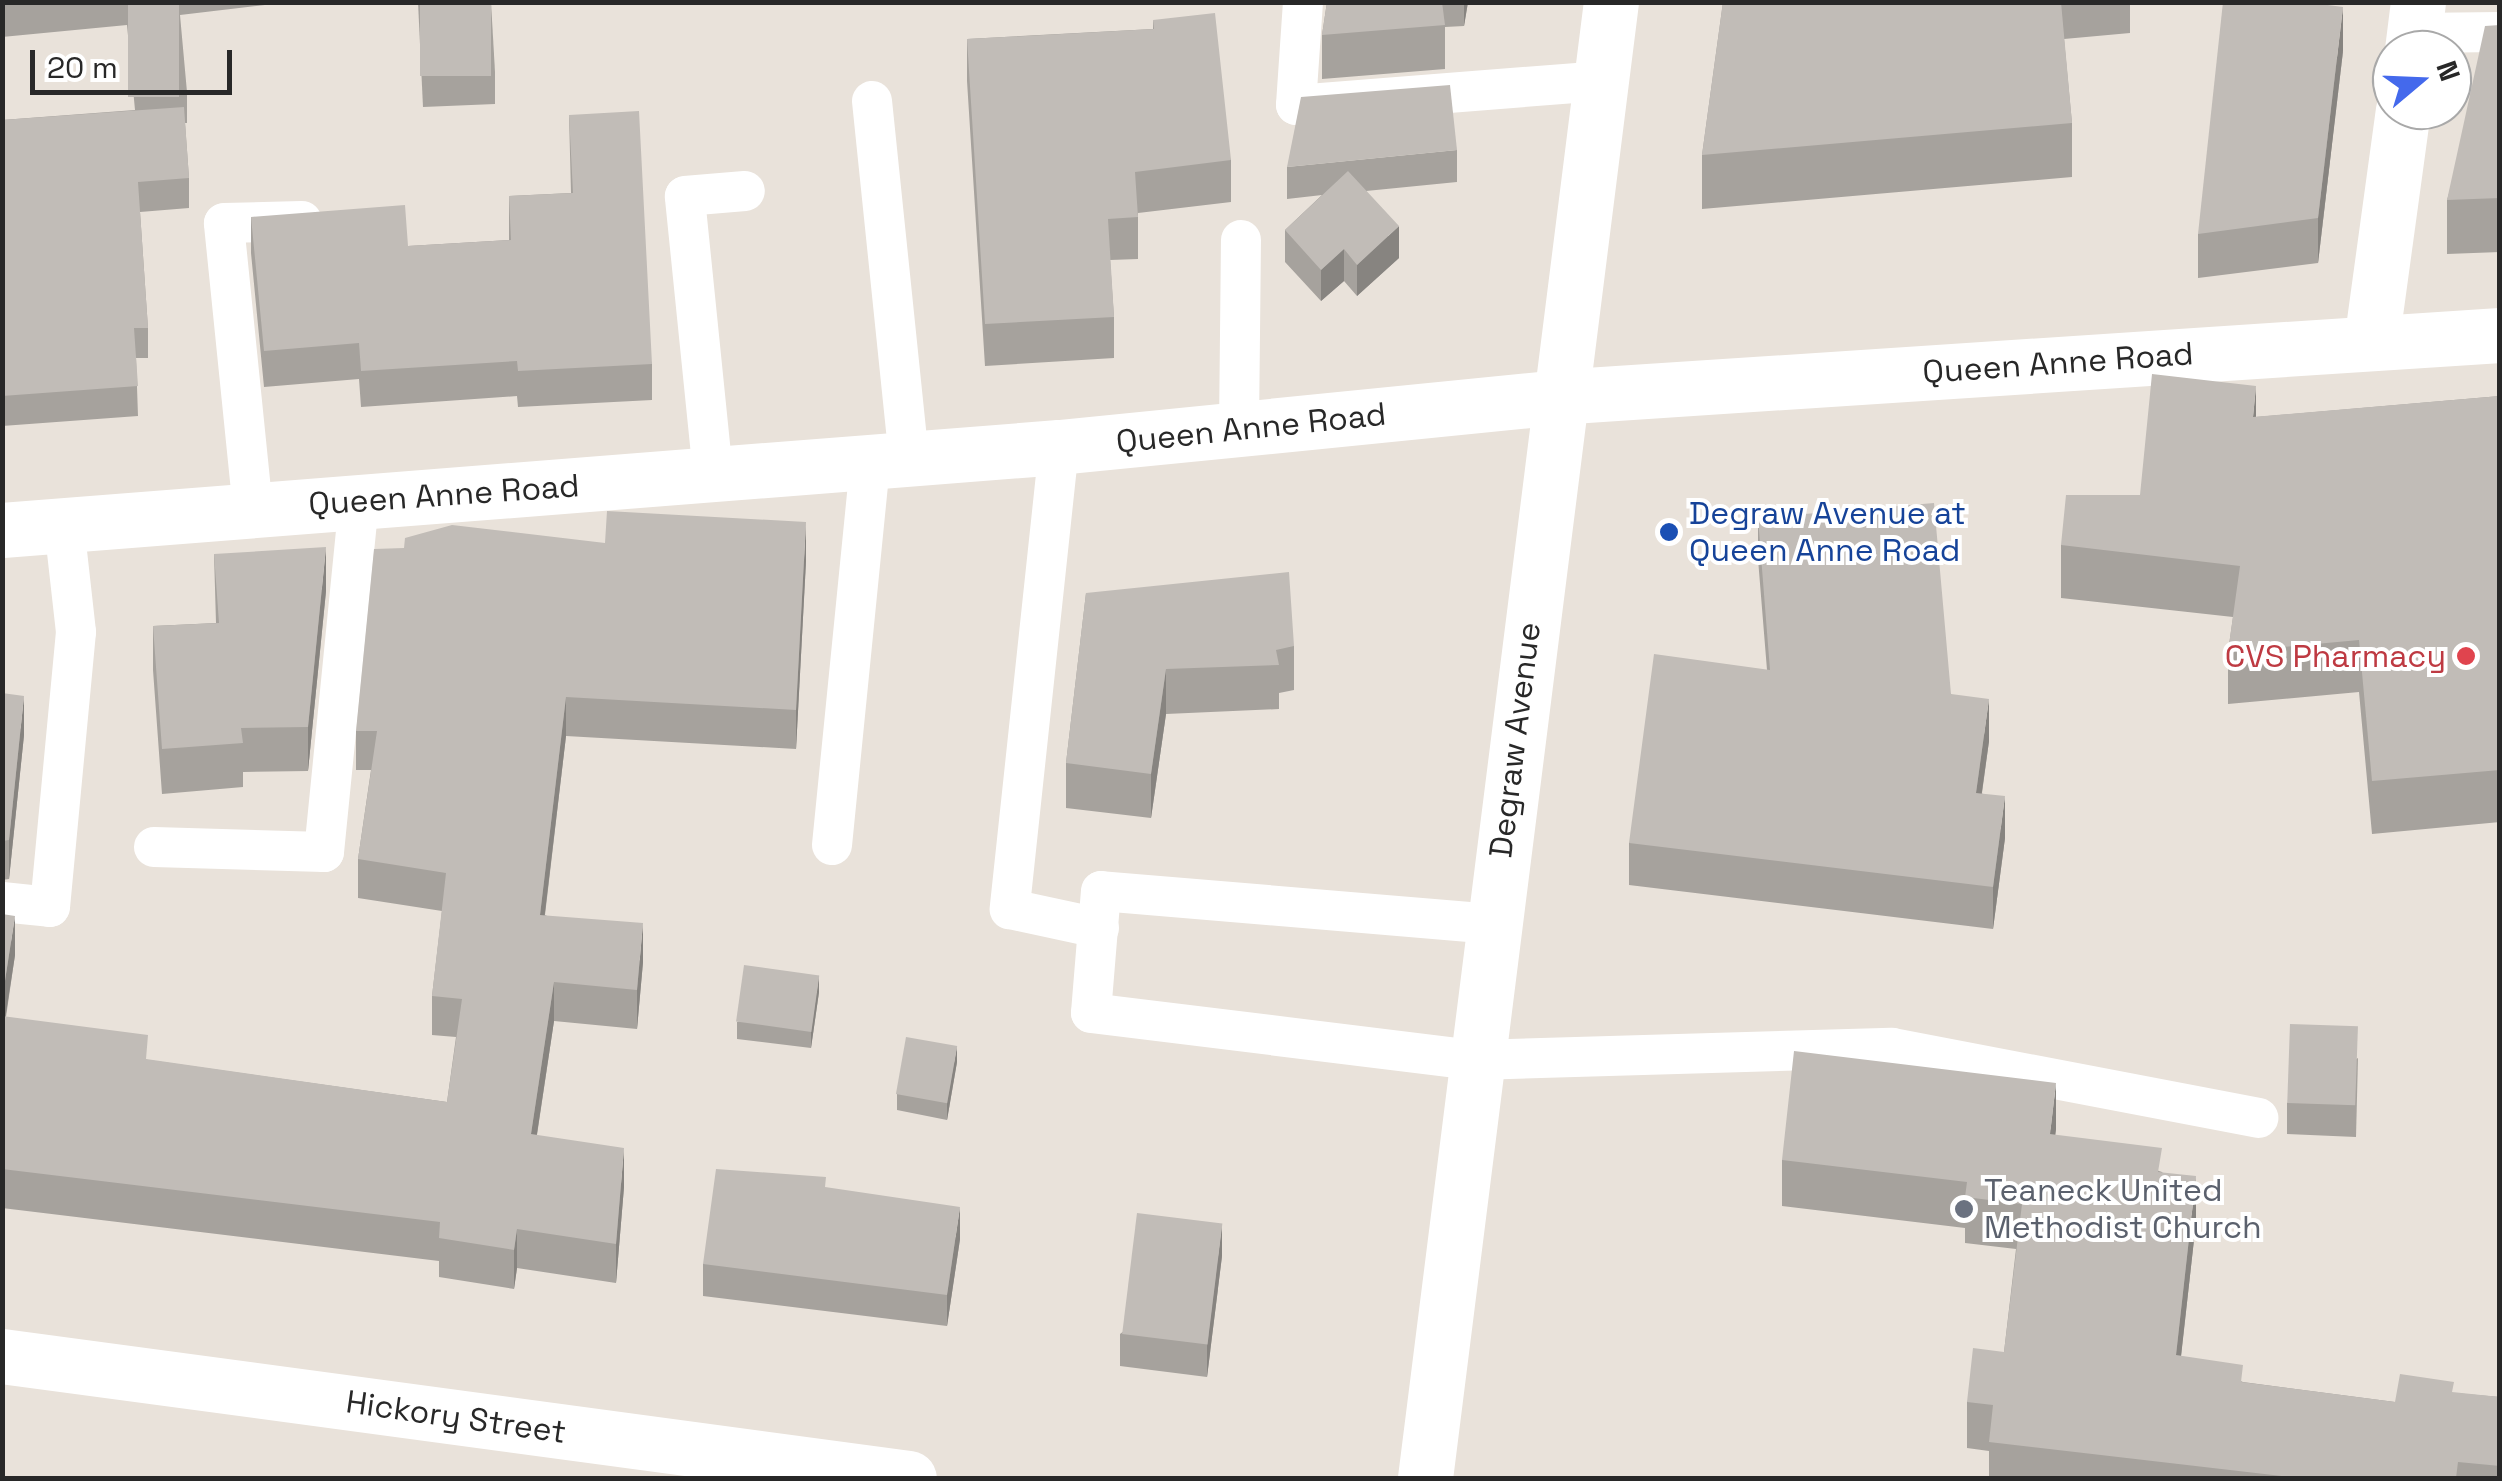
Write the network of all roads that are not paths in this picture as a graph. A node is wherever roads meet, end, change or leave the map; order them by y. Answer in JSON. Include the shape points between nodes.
{"nodes":[{"id":1,"x":1303,"y":2,"type":"edge"},
{"id":2,"x":1611,"y":2,"type":"edge"},
{"id":3,"x":2415,"y":29,"type":"edge"},
{"id":4,"x":2500,"y":32,"type":"edge"},
{"id":5,"x":1600,"y":81,"type":"junction"},
{"id":6,"x":872,"y":101,"type":"dead end"},
{"id":7,"x":2401,"y":130,"type":"edge"},
{"id":8,"x":745,"y":192,"type":"dead end"},
{"id":9,"x":308,"y":220,"type":"edge"},
{"id":10,"x":1240,"y":240,"type":"dead end"},
{"id":11,"x":2500,"y":335,"type":"edge"},
{"id":12,"x":2371,"y":343,"type":"junction"},
{"id":13,"x":1556,"y":397,"type":"junction"},
{"id":14,"x":1239,"y":429,"type":"junction"},
{"id":15,"x":1059,"y":447,"type":"junction"},
{"id":16,"x":889,"y":460,"type":"junction"},
{"id":17,"x":713,"y":474,"type":"junction"},
{"id":18,"x":359,"y":502,"type":"junction"},
{"id":19,"x":253,"y":510,"type":"junction"},
{"id":20,"x":64,"y":525,"type":"junction"},
{"id":21,"x":2,"y":530,"type":"edge"},
{"id":22,"x":832,"y":845,"type":"dead end"},
{"id":23,"x":154,"y":848,"type":"dead end"},
{"id":24,"x":2,"y":902,"type":"edge"},
{"id":25,"x":1493,"y":924,"type":"junction"},
{"id":26,"x":1098,"y":928,"type":"junction"},
{"id":27,"x":1476,"y":1060,"type":"junction"},
{"id":28,"x":2258,"y":1118,"type":"dead end"},
{"id":29,"x":2,"y":1356,"type":"edge"},
{"id":30,"x":910,"y":1478,"type":"edge"},
{"id":31,"x":1425,"y":1478,"type":"edge"}],
"edges":[{"from":1,"to":5,"type":"lane","via":[[1296,104]]},
{"from":2,"to":5,"type":"street","name":"Degraw Avenue"},
{"from":3,"to":4,"type":"lane"},
{"from":5,"to":13,"type":"street","name":"Degraw Avenue"},
{"from":6,"to":16,"type":"lane"},
{"from":7,"to":12,"type":"street"},
{"from":8,"to":17,"type":"lane","via":[[685,196]]},
{"from":9,"to":19,"type":"lane","via":[[224,223]]},
{"from":10,"to":14,"type":"lane"},
{"from":11,"to":12,"type":"street","name":"Queen Anne Road"},
{"from":12,"to":13,"type":"street","name":"Queen Anne Road"},
{"from":13,"to":14,"type":"street","name":"Queen Anne Road"},
{"from":13,"to":25,"type":"street","name":"Degraw Avenue"},
{"from":14,"to":15,"type":"street","name":"Queen Anne Road"},
{"from":15,"to":16,"type":"street","name":"Queen Anne Road"},
{"from":15,"to":26,"type":"lane","via":[[1010,909]]},
{"from":16,"to":17,"type":"street","name":"Queen Anne Road"},
{"from":16,"to":22,"type":"lane"},
{"from":17,"to":18,"type":"street","name":"Queen Anne Road"},
{"from":18,"to":19,"type":"street","name":"Queen Anne Road"},
{"from":18,"to":23,"type":"lane","via":[[324,852]]},
{"from":19,"to":20,"type":"street","name":"Queen Anne Road"},
{"from":20,"to":21,"type":"street","name":"Queen Anne Road"},
{"from":20,"to":24,"type":"lane","via":[[76,632],[50,907]]},
{"from":25,"to":26,"type":"lane","via":[[1101,891]]},
{"from":25,"to":27,"type":"street","name":"Degraw Avenue"},
{"from":26,"to":27,"type":"lane","via":[[1091,1013]]},
{"from":27,"to":28,"type":"lane","via":[[1892,1048]]},
{"from":27,"to":31,"type":"street","name":"Degraw Avenue"},
{"from":29,"to":30,"type":"street","name":"Hickory Street"}]}
